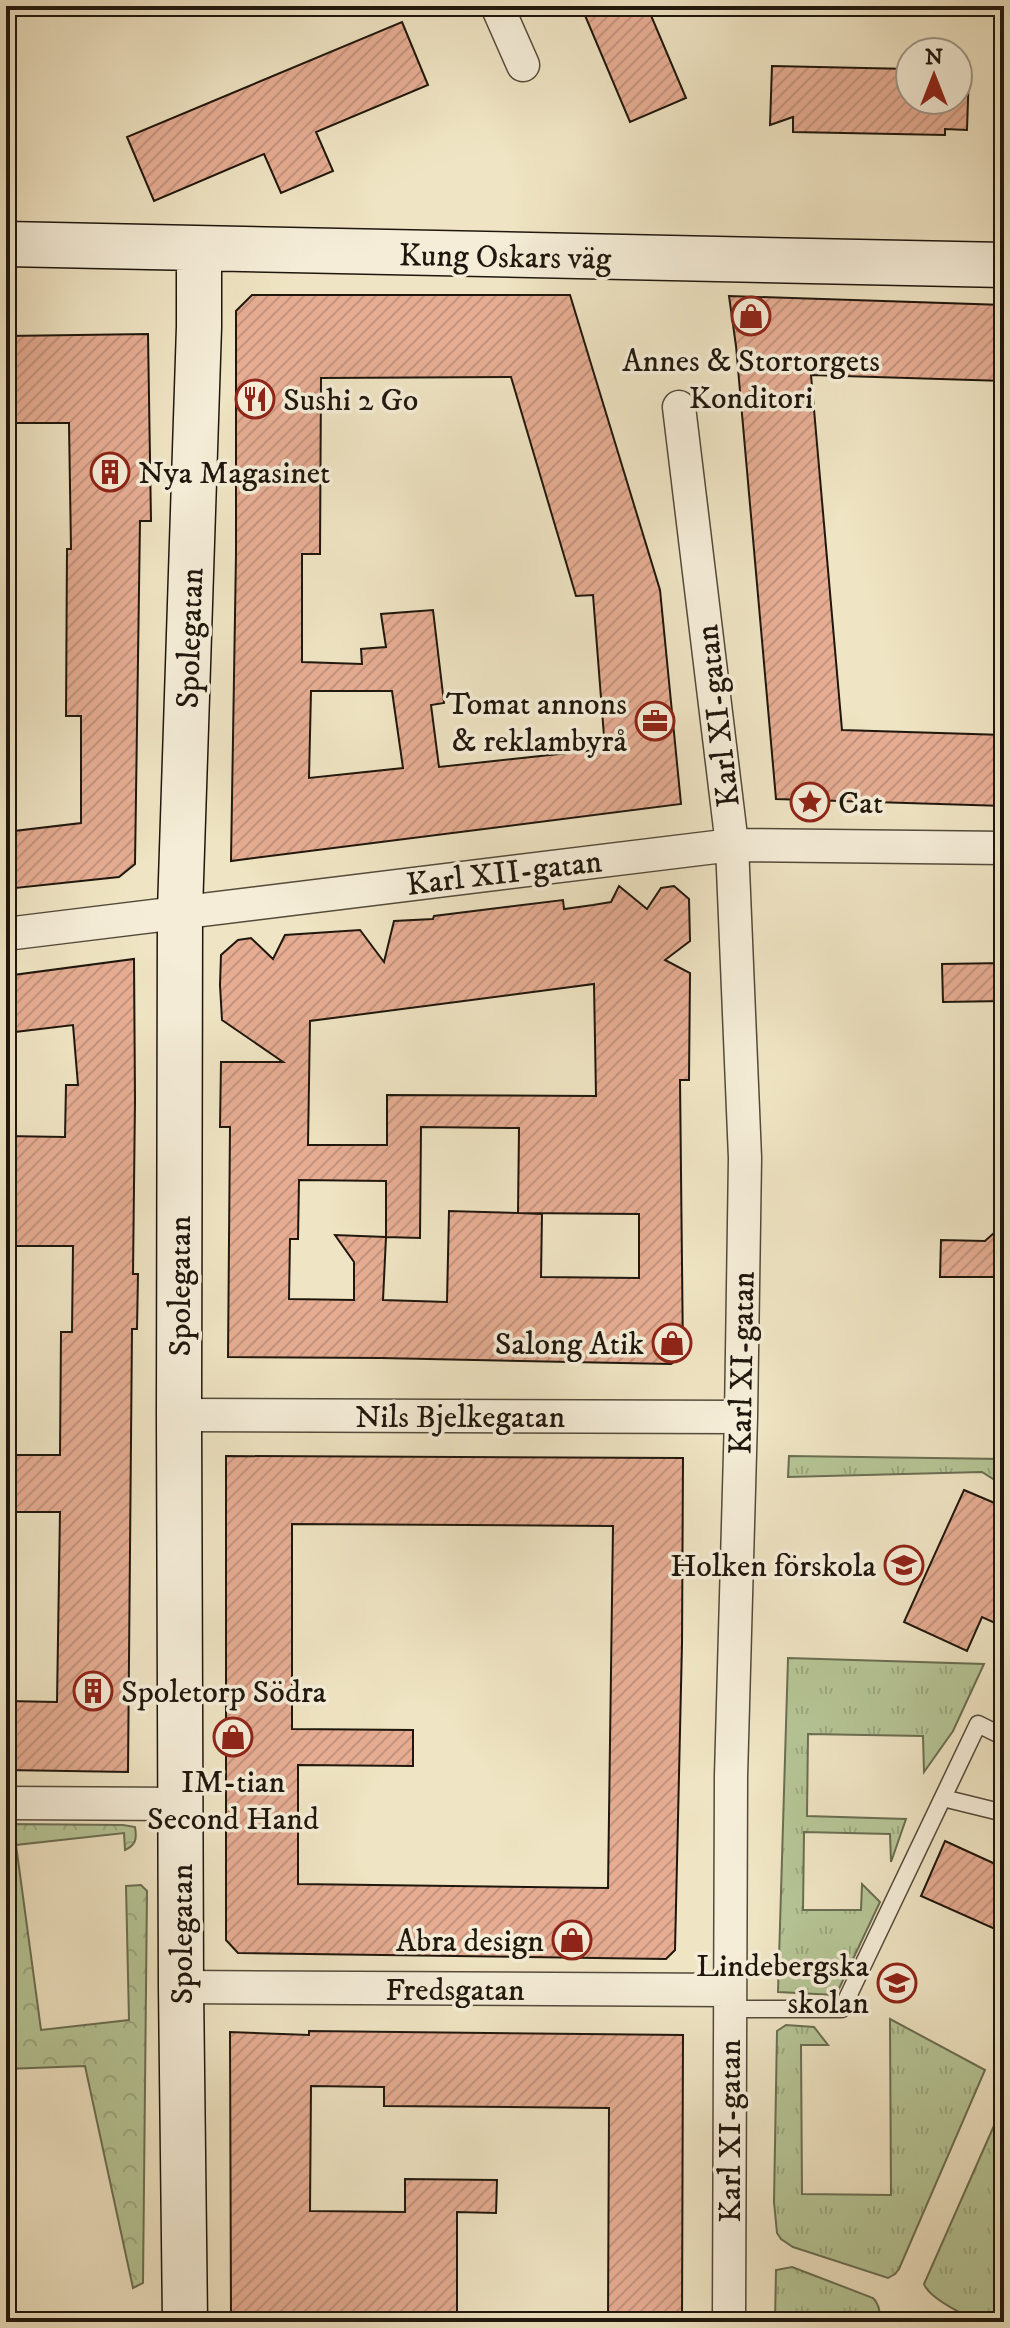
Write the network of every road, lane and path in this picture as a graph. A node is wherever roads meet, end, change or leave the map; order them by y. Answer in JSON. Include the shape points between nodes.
{"nodes":[{"id":1,"x":497,"y":6,"type":"edge"},
{"id":2,"x":523,"y":65,"type":"dead end"},
{"id":3,"x":6,"y":244,"type":"edge"},
{"id":4,"x":199,"y":250,"type":"junction"},
{"id":5,"x":1004,"y":265,"type":"edge"},
{"id":6,"x":679,"y":407,"type":"dead end"},
{"id":7,"x":732,"y":845,"type":"junction"},
{"id":8,"x":1004,"y":848,"type":"edge"},
{"id":9,"x":180,"y":911,"type":"junction"},
{"id":10,"x":6,"y":934,"type":"edge"},
{"id":11,"x":179,"y":1415,"type":"junction"},
{"id":12,"x":741,"y":1417,"type":"junction"},
{"id":13,"x":1004,"y":1737,"type":"edge"},
{"id":14,"x":943,"y":1798,"type":"junction"},
{"id":15,"x":6,"y":1803,"type":"edge"},
{"id":16,"x":181,"y":1804,"type":"junction"},
{"id":17,"x":1004,"y":1813,"type":"edge"},
{"id":18,"x":181,"y":1987,"type":"junction"},
{"id":19,"x":729,"y":1999,"type":"junction"},
{"id":20,"x":185,"y":2322,"type":"edge"},
{"id":21,"x":729,"y":2322,"type":"edge"}],
"edges":[{"from":1,"to":2,"type":"street"},
{"from":3,"to":4,"type":"street","name":"Kung Oskars väg"},
{"from":4,"to":5,"type":"street","name":"Kung Oskars väg"},
{"from":4,"to":9,"type":"street","name":"Spolegatan"},
{"from":6,"to":7,"type":"street","name":"Karl XI-gatan"},
{"from":7,"to":8,"type":"street","name":"Karl XII-gatan"},
{"from":7,"to":9,"type":"street","name":"Karl XII-gatan"},
{"from":7,"to":12,"type":"street","name":"Karl XI-gatan","via":[[745,1158]]},
{"from":9,"to":10,"type":"street","name":"Karl XII-gatan"},
{"from":9,"to":11,"type":"street","name":"Spolegatan"},
{"from":11,"to":12,"type":"street","name":"Nils Bjelkegatan"},
{"from":11,"to":16,"type":"street","name":"Spolegatan"},
{"from":12,"to":19,"type":"street","name":"Karl XI-gatan"},
{"from":13,"to":14,"type":"lane","via":[[978,1724]]},
{"from":14,"to":17,"type":"lane"},
{"from":14,"to":19,"type":"lane","via":[[842,2009]]},
{"from":15,"to":16,"type":"street"},
{"from":16,"to":18,"type":"street","name":"Spolegatan"},
{"from":18,"to":19,"type":"street","name":"Fredsgatan"},
{"from":18,"to":20,"type":"street","name":"Spolegatan"},
{"from":19,"to":21,"type":"street","name":"Karl XI-gatan"}]}
